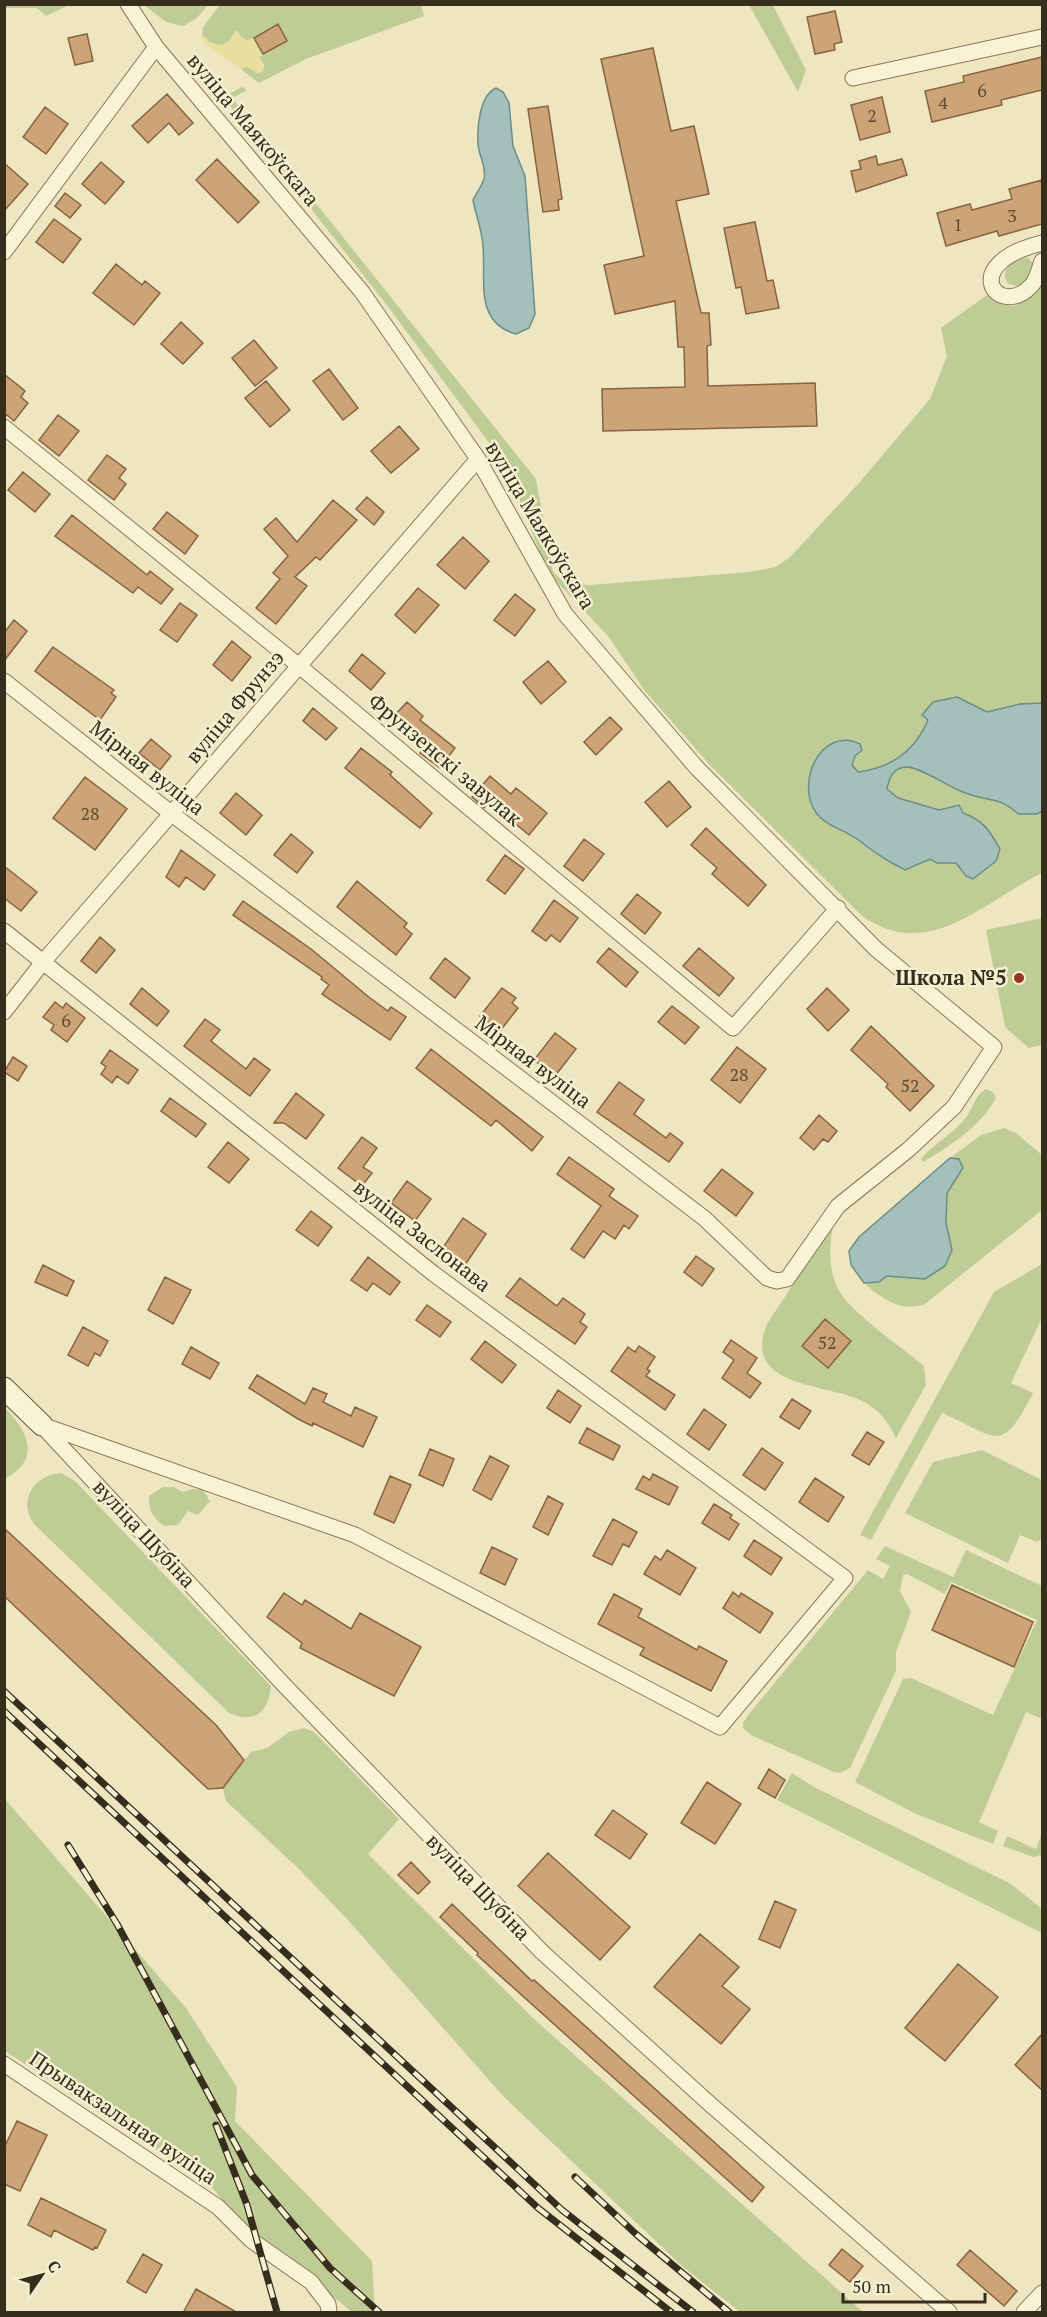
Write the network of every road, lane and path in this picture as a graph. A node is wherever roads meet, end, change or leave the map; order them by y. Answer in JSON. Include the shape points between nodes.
{"nodes":[{"id":1,"x":128,"y":4,"type":"edge"},
{"id":2,"x":1042,"y":37,"type":"edge"},
{"id":3,"x":156,"y":47,"type":"junction"},
{"id":4,"x":853,"y":78,"type":"dead end"},
{"id":5,"x":1042,"y":243,"type":"edge"},
{"id":6,"x":4,"y":252,"type":"edge"},
{"id":7,"x":1042,"y":261,"type":"edge"},
{"id":8,"x":4,"y":427,"type":"edge"},
{"id":9,"x":478,"y":459,"type":"junction"},
{"id":10,"x":298,"y":665,"type":"junction"},
{"id":11,"x":4,"y":681,"type":"edge"},
{"id":12,"x":171,"y":814,"type":"junction"},
{"id":13,"x":838,"y":908,"type":"junction"},
{"id":14,"x":4,"y":931,"type":"edge"},
{"id":15,"x":43,"y":962,"type":"junction"},
{"id":16,"x":4,"y":1012,"type":"edge"},
{"id":17,"x":994,"y":1047,"type":"joint"},
{"id":18,"x":4,"y":1389,"type":"edge"},
{"id":19,"x":42,"y":1425,"type":"junction"},
{"id":20,"x":720,"y":1726,"type":"joint"},
{"id":21,"x":4,"y":2064,"type":"edge"},
{"id":22,"x":1042,"y":2293,"type":"edge"},
{"id":23,"x":329,"y":2313,"type":"edge"},
{"id":24,"x":949,"y":2313,"type":"edge"},
{"id":25,"x":1024,"y":2313,"type":"edge"}],
"edges":[{"from":1,"to":3,"type":"street","name":"вуліца Маякоўскага"},
{"from":2,"to":4,"type":"street"},
{"from":3,"to":6,"type":"street"},
{"from":3,"to":9,"type":"street","name":"вуліца Маякоўскага","via":[[362,292]]},
{"from":5,"to":7,"type":"street","via":[[1015,251],[999,262],[991,273],[991,286],[999,295],[1023,293],[1033,284]]},
{"from":8,"to":10,"type":"street","name":"Фрунзенскі завулак"},
{"from":9,"to":10,"type":"street","name":"вуліца Фрунзэ"},
{"from":9,"to":13,"type":"street","name":"вуліца Маякоўскага","via":[[565,614],[696,767]]},
{"from":10,"to":12,"type":"street","name":"вуліца Фрунзэ"},
{"from":10,"to":13,"type":"street","name":"Фрунзенскі завулак","via":[[733,1028]]},
{"from":11,"to":12,"type":"street","name":"Мірная вуліца"},
{"from":12,"to":15,"type":"street","name":"вуліца Фрунзэ"},
{"from":12,"to":17,"type":"street","name":"Мірная вуліца","via":[[704,1218],[756,1269],[777,1281],[787,1279],[838,1206],[954,1107]]},
{"from":13,"to":17,"type":"street","name":"вуліца Маякоўскага","via":[[876,949]]},
{"from":14,"to":15,"type":"street","name":"вуліца Заслонава"},
{"from":15,"to":16,"type":"street","name":"вуліца Фрунзэ"},
{"from":15,"to":20,"type":"street","name":"вуліца Заслонава","via":[[434,1274],[845,1578]]},
{"from":18,"to":19,"type":"street","name":"вуліца Шубіна"},
{"from":19,"to":20,"type":"street","name":"вуліца Шубіна","via":[[355,1535]]},
{"from":19,"to":24,"type":"street","name":"вуліца Шубіна","via":[[285,1686],[542,1952]]},
{"from":21,"to":23,"type":"street","name":"Прывакзальная вуліца","via":[[218,2207],[251,2240],[310,2282],[328,2304]]},
{"from":22,"to":25,"type":"street"}]}
